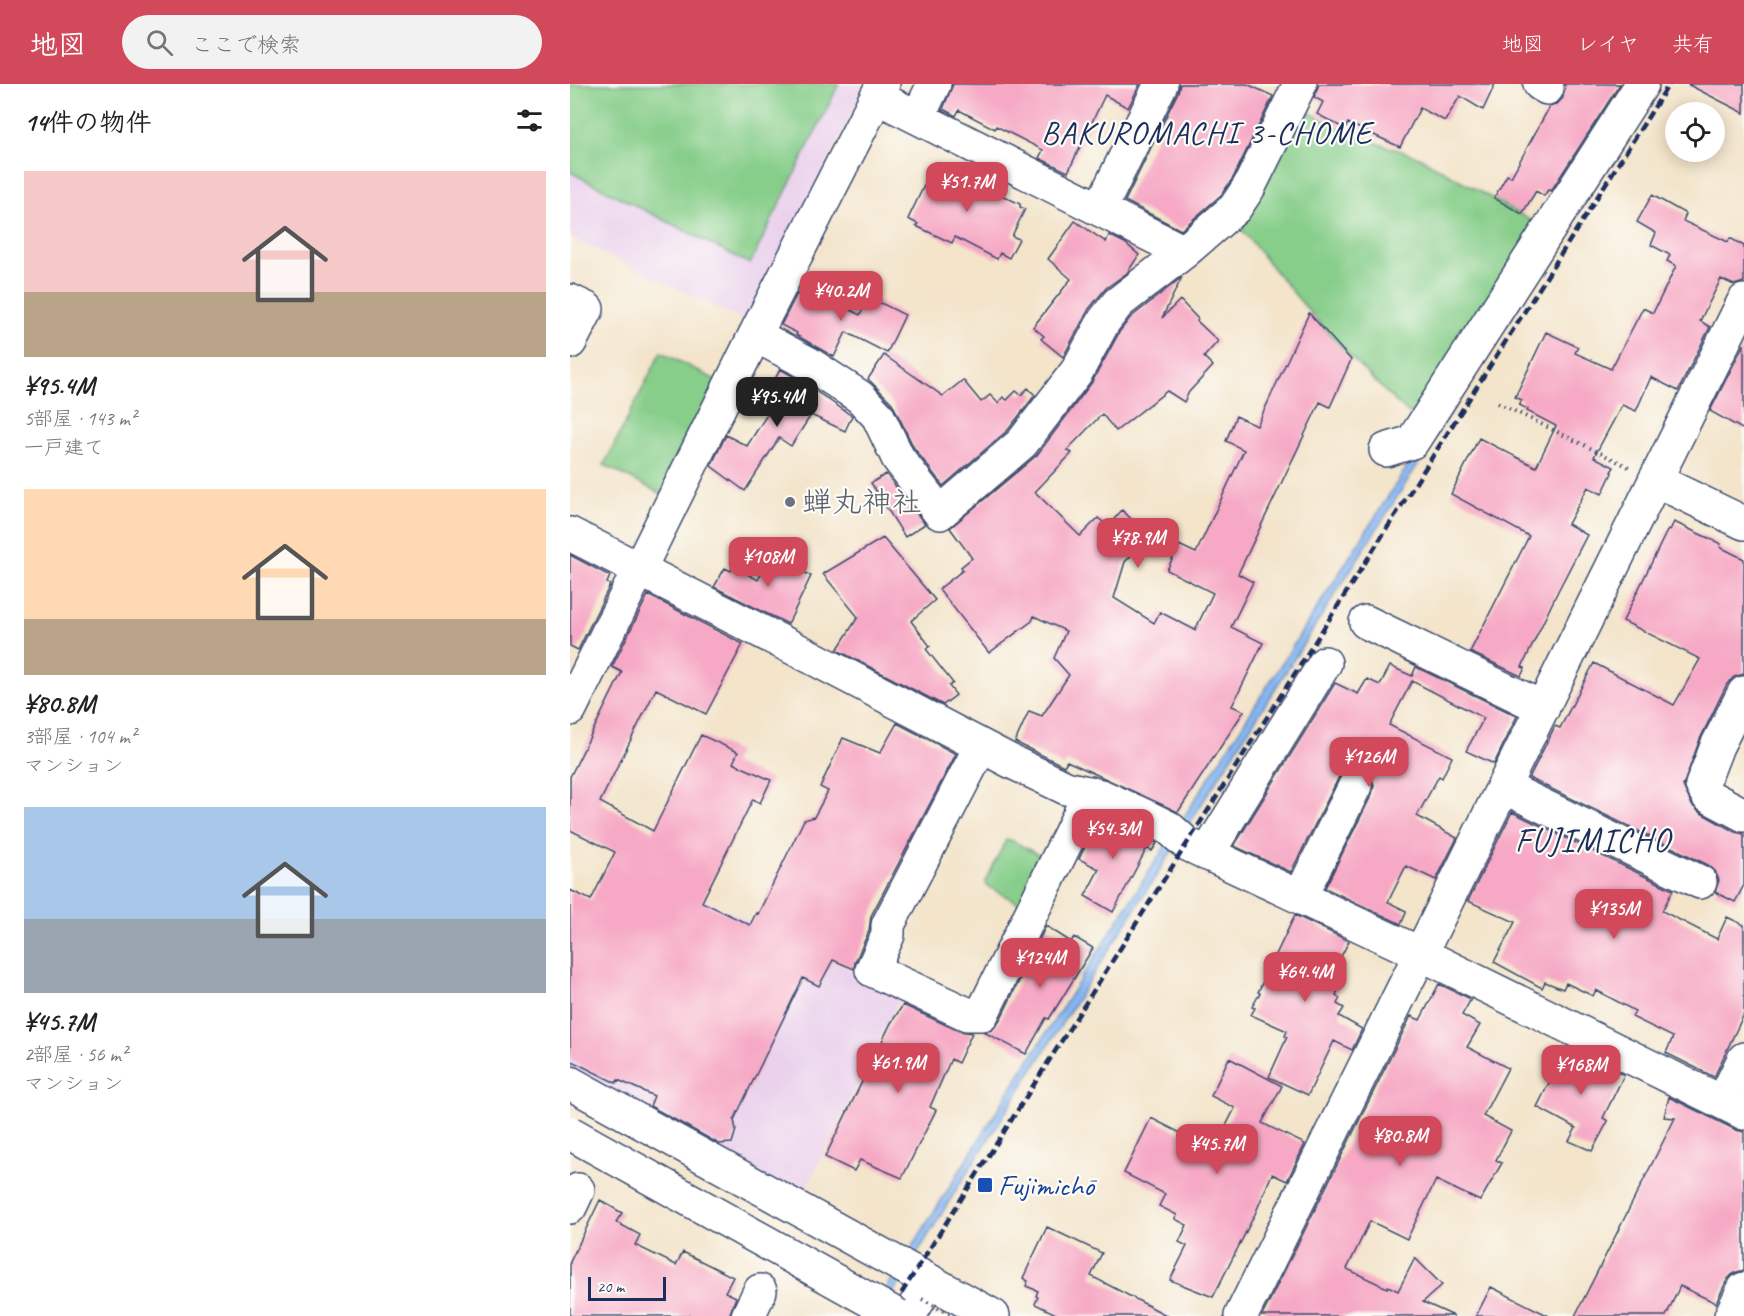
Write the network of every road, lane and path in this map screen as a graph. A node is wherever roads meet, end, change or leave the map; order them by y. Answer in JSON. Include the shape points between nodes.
{"nodes":[{"id":1,"x":934,"y":84,"type":"edge"},
{"id":2,"x":1161,"y":84,"type":"edge"},
{"id":3,"x":1300,"y":84,"type":"edge"},
{"id":4,"x":1642,"y":84,"type":"edge"},
{"id":5,"x":880,"y":90,"type":"edge"},
{"id":6,"x":918,"y":117,"type":"junction"},
{"id":7,"x":1100,"y":209,"type":"junction"},
{"id":8,"x":1184,"y":252,"type":"junction"},
{"id":9,"x":570,"y":301,"type":"edge"},
{"id":10,"x":1744,"y":301,"type":"edge"},
{"id":11,"x":755,"y":336,"type":"junction"},
{"id":12,"x":570,"y":342,"type":"edge"},
{"id":13,"x":1498,"y":402,"type":"dead end"},
{"id":14,"x":1386,"y":450,"type":"dead end"},
{"id":15,"x":1655,"y":480,"type":"junction"},
{"id":16,"x":1744,"y":523,"type":"edge"},
{"id":17,"x":570,"y":534,"type":"edge"},
{"id":18,"x":640,"y":569,"type":"junction"},
{"id":19,"x":1366,"y":622,"type":"dead end"},
{"id":20,"x":1325,"y":663,"type":"dead end"},
{"id":21,"x":1744,"y":693,"type":"edge"},
{"id":22,"x":1543,"y":708,"type":"junction"},
{"id":23,"x":570,"y":710,"type":"edge"},
{"id":24,"x":981,"y":746,"type":"junction"},
{"id":25,"x":1355,"y":786,"type":"dead end"},
{"id":26,"x":1504,"y":787,"type":"junction"},
{"id":27,"x":1090,"y":794,"type":"junction"},
{"id":28,"x":1744,"y":815,"type":"edge"},
{"id":29,"x":1207,"y":854,"type":"junction"},
{"id":30,"x":1700,"y":882,"type":"dead end"},
{"id":31,"x":1300,"y":897,"type":"junction"},
{"id":32,"x":1421,"y":954,"type":"junction"},
{"id":33,"x":1744,"y":1059,"type":"edge"},
{"id":34,"x":570,"y":1083,"type":"edge"},
{"id":35,"x":1733,"y":1107,"type":"edge"},
{"id":36,"x":570,"y":1133,"type":"edge"},
{"id":37,"x":930,"y":1281,"type":"junction"},
{"id":38,"x":1744,"y":1289,"type":"edge"},
{"id":39,"x":898,"y":1316,"type":"edge"},
{"id":40,"x":909,"y":1316,"type":"edge"},
{"id":41,"x":993,"y":1316,"type":"edge"},
{"id":42,"x":1241,"y":1316,"type":"edge"},
{"id":43,"x":1731,"y":1316,"type":"edge"}],
"edges":[{"from":1,"to":6,"type":"main road"},
{"from":2,"to":7,"type":"main road"},
{"from":3,"to":8,"type":"main road","via":[[1235,208]]},
{"from":4,"to":14,"type":"main road","via":[[1412,442]]},
{"from":5,"to":6,"type":"main road"},
{"from":5,"to":11,"type":"main road"},
{"from":6,"to":7,"type":"main road"},
{"from":7,"to":8,"type":"main road"},
{"from":8,"to":11,"type":"main road","via":[[1118,303],[1077,371],[1022,443],[940,513],[898,458],[878,416],[860,397],[808,363]]},
{"from":9,"to":12,"type":"main road","via":[[587,309]]},
{"from":10,"to":15,"type":"main road"},
{"from":11,"to":18,"type":"main road"},
{"from":13,"to":15,"type":"path"},
{"from":15,"to":16,"type":"main road"},
{"from":15,"to":22,"type":"main road"},
{"from":17,"to":18,"type":"main road"},
{"from":18,"to":23,"type":"main road"},
{"from":18,"to":24,"type":"main road"},
{"from":19,"to":22,"type":"main road"},
{"from":20,"to":29,"type":"main road"},
{"from":21,"to":28,"type":"main road","via":[[1702,786],[1708,796]]},
{"from":22,"to":26,"type":"main road"},
{"from":24,"to":27,"type":"main road","via":[[1066,788]]},
{"from":24,"to":27,"type":"main road","via":[[888,925],[888,935],[872,970],[967,1014],[982,1014]]},
{"from":25,"to":31,"type":"main road"},
{"from":26,"to":30,"type":"main road"},
{"from":26,"to":32,"type":"main road"},
{"from":27,"to":29,"type":"main road","via":[[1154,820]]},
{"from":29,"to":31,"type":"main road"},
{"from":31,"to":32,"type":"main road"},
{"from":32,"to":35,"type":"main road"},
{"from":32,"to":42,"type":"main road"},
{"from":33,"to":35,"type":"main road"},
{"from":34,"to":37,"type":"main road"},
{"from":36,"to":39,"type":"main road","bridge":true},
{"from":37,"to":40,"type":"main road"},
{"from":37,"to":41,"type":"main road"},
{"from":38,"to":43,"type":"main road"}]}
